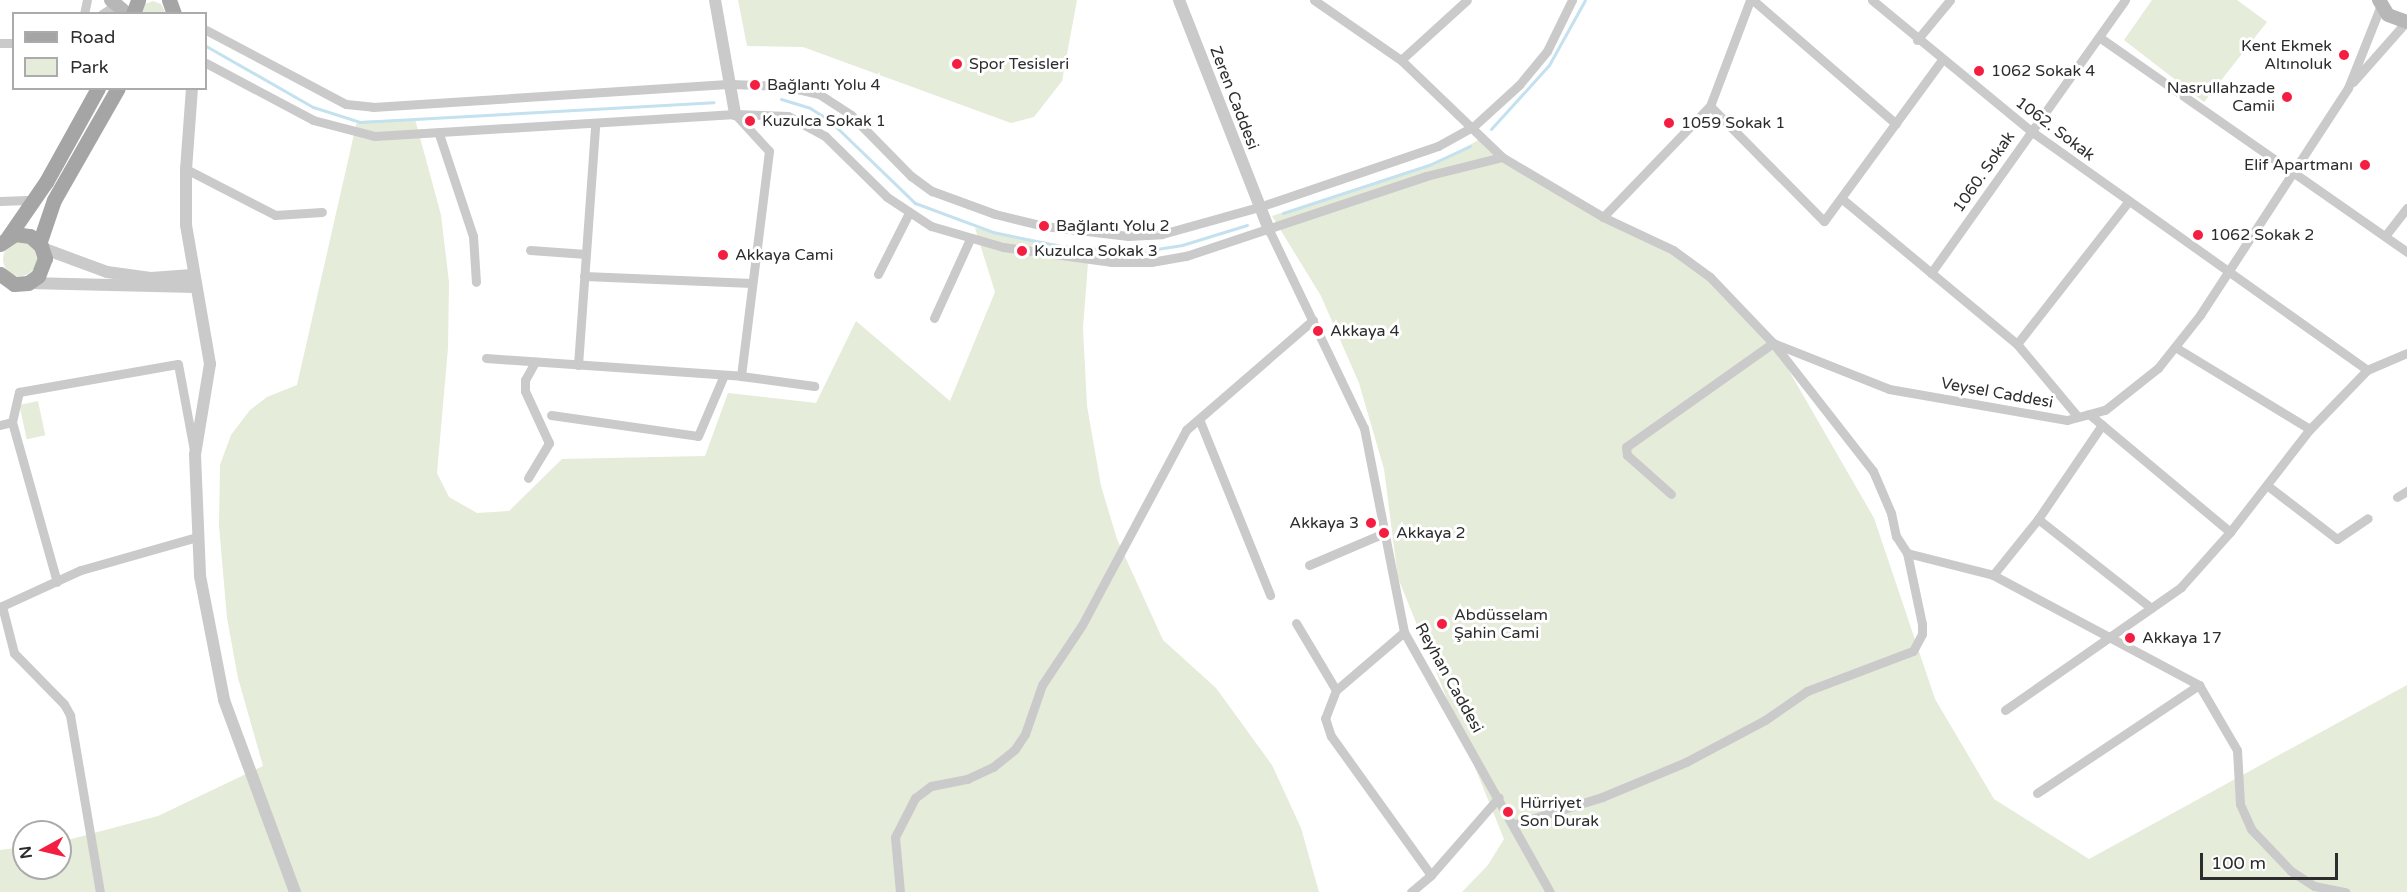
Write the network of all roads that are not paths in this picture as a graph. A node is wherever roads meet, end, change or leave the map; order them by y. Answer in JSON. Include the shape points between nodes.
{"nodes":[{"id":1,"x":715,"y":0,"type":"edge"},
{"id":2,"x":1179,"y":0,"type":"edge"},
{"id":3,"x":1314,"y":0,"type":"edge"},
{"id":4,"x":1467,"y":0,"type":"edge"},
{"id":5,"x":1572,"y":0,"type":"edge"},
{"id":6,"x":1751,"y":0,"type":"edge"},
{"id":7,"x":1872,"y":0,"type":"edge"},
{"id":8,"x":1950,"y":0,"type":"edge"},
{"id":9,"x":2125,"y":0,"type":"edge"},
{"id":10,"x":2380,"y":2,"type":"edge"},
{"id":11,"x":2407,"y":22,"type":"edge"},
{"id":12,"x":207,"y":31,"type":"edge"},
{"id":13,"x":2099,"y":37,"type":"junction"},
{"id":14,"x":1917,"y":40,"type":"junction"},
{"id":15,"x":1401,"y":60,"type":"junction"},
{"id":16,"x":1941,"y":61,"type":"junction"},
{"id":17,"x":207,"y":64,"type":"edge"},
{"id":18,"x":731,"y":84,"type":"junction"},
{"id":19,"x":2348,"y":88,"type":"junction"},
{"id":20,"x":97,"y":90,"type":"edge"},
{"id":21,"x":117,"y":90,"type":"edge"},
{"id":22,"x":192,"y":90,"type":"edge"},
{"id":23,"x":1710,"y":106,"type":"junction"},
{"id":24,"x":735,"y":114,"type":"junction"},
{"id":25,"x":1896,"y":124,"type":"junction"},
{"id":26,"x":595,"y":125,"type":"junction"},
{"id":27,"x":1474,"y":126,"type":"junction"},
{"id":28,"x":2031,"y":131,"type":"junction"},
{"id":29,"x":439,"y":134,"type":"junction"},
{"id":30,"x":1502,"y":156,"type":"junction"},
{"id":31,"x":186,"y":170,"type":"junction"},
{"id":32,"x":2293,"y":175,"type":"junction"},
{"id":33,"x":1841,"y":198,"type":"junction"},
{"id":34,"x":34,"y":200,"type":"junction"},
{"id":35,"x":0,"y":201,"type":"edge"},
{"id":36,"x":2128,"y":202,"type":"junction"},
{"id":37,"x":1259,"y":207,"type":"junction"},
{"id":38,"x":2407,"y":208,"type":"edge"},
{"id":39,"x":322,"y":212,"type":"dead end"},
{"id":40,"x":909,"y":213,"type":"junction"},
{"id":41,"x":1603,"y":217,"type":"junction"},
{"id":42,"x":1269,"y":230,"type":"junction"},
{"id":43,"x":2385,"y":236,"type":"junction"},
{"id":44,"x":970,"y":239,"type":"junction"},
{"id":45,"x":4,"y":240,"type":"edge"},
{"id":46,"x":41,"y":246,"type":"junction"},
{"id":47,"x":530,"y":249,"type":"dead end"},
{"id":48,"x":2407,"y":252,"type":"edge"},
{"id":49,"x":586,"y":254,"type":"junction"},
{"id":50,"x":2228,"y":272,"type":"junction"},
{"id":51,"x":1931,"y":273,"type":"junction"},
{"id":52,"x":0,"y":274,"type":"edge"},
{"id":53,"x":878,"y":274,"type":"dead end"},
{"id":54,"x":585,"y":276,"type":"junction"},
{"id":55,"x":193,"y":281,"type":"junction"},
{"id":56,"x":476,"y":282,"type":"dead end"},
{"id":57,"x":752,"y":283,"type":"junction"},
{"id":58,"x":25,"y":284,"type":"junction"},
{"id":59,"x":0,"y":289,"type":"edge"},
{"id":60,"x":934,"y":318,"type":"dead end"},
{"id":61,"x":1313,"y":320,"type":"junction"},
{"id":62,"x":1773,"y":343,"type":"junction"},
{"id":63,"x":2017,"y":344,"type":"junction"},
{"id":64,"x":2175,"y":347,"type":"junction"},
{"id":65,"x":2407,"y":354,"type":"edge"},
{"id":66,"x":486,"y":358,"type":"dead end"},
{"id":67,"x":535,"y":362,"type":"junction"},
{"id":68,"x":578,"y":365,"type":"junction"},
{"id":69,"x":2367,"y":370,"type":"junction"},
{"id":70,"x":724,"y":375,"type":"junction"},
{"id":71,"x":741,"y":376,"type":"junction"},
{"id":72,"x":814,"y":386,"type":"dead end"},
{"id":73,"x":2089,"y":414,"type":"junction"},
{"id":74,"x":551,"y":415,"type":"dead end"},
{"id":75,"x":2078,"y":417,"type":"junction"},
{"id":76,"x":1199,"y":419,"type":"junction"},
{"id":77,"x":12,"y":422,"type":"junction"},
{"id":78,"x":0,"y":425,"type":"edge"},
{"id":79,"x":2102,"y":425,"type":"junction"},
{"id":80,"x":2310,"y":429,"type":"junction"},
{"id":81,"x":195,"y":455,"type":"junction"},
{"id":82,"x":528,"y":478,"type":"dead end"},
{"id":83,"x":2268,"y":486,"type":"junction"},
{"id":84,"x":2407,"y":490,"type":"edge"},
{"id":85,"x":1671,"y":494,"type":"dead end"},
{"id":86,"x":2397,"y":497,"type":"dead end"},
{"id":87,"x":2368,"y":518,"type":"dead end"},
{"id":88,"x":2038,"y":519,"type":"junction"},
{"id":89,"x":2230,"y":531,"type":"junction"},
{"id":90,"x":1384,"y":533,"type":"junction"},
{"id":91,"x":197,"y":537,"type":"junction"},
{"id":92,"x":1907,"y":553,"type":"junction"},
{"id":93,"x":1309,"y":565,"type":"dead end"},
{"id":94,"x":1993,"y":575,"type":"junction"},
{"id":95,"x":57,"y":582,"type":"junction"},
{"id":96,"x":1270,"y":595,"type":"dead end"},
{"id":97,"x":1,"y":607,"type":"edge"},
{"id":98,"x":2151,"y":608,"type":"junction"},
{"id":99,"x":1296,"y":624,"type":"dead end"},
{"id":100,"x":1404,"y":632,"type":"junction"},
{"id":101,"x":2109,"y":639,"type":"junction"},
{"id":102,"x":2199,"y":685,"type":"junction"},
{"id":103,"x":1336,"y":690,"type":"junction"},
{"id":104,"x":2005,"y":710,"type":"dead end"},
{"id":105,"x":2037,"y":793,"type":"dead end"},
{"id":106,"x":1499,"y":797,"type":"junction"},
{"id":107,"x":1515,"y":824,"type":"junction"},
{"id":108,"x":1431,"y":875,"type":"junction"},
{"id":109,"x":100,"y":892,"type":"edge"},
{"id":110,"x":295,"y":892,"type":"edge"},
{"id":111,"x":900,"y":892,"type":"edge"},
{"id":112,"x":1411,"y":892,"type":"edge"},
{"id":113,"x":1550,"y":892,"type":"edge"},
{"id":114,"x":2345,"y":892,"type":"edge"}],
"edges":[{"from":1,"to":18,"type":"street"},
{"from":2,"to":37,"type":"street","name":"Zeren Caddesi"},
{"from":3,"to":15,"type":"street","name":"Veysel Caddesi"},
{"from":4,"to":15,"type":"street"},
{"from":5,"to":27,"type":"street","via":[[1547,51],[1519,85]]},
{"from":6,"to":23,"type":"street"},
{"from":6,"to":25,"type":"street"},
{"from":7,"to":14,"type":"street","name":"1062. Sokak"},
{"from":8,"to":14,"type":"street"},
{"from":9,"to":13,"type":"street","name":"1060. Sokak"},
{"from":10,"to":11,"type":"main road","via":[[2388,15]]},
{"from":10,"to":19,"type":"street","name":"Veysel Caddesi"},
{"from":11,"to":19,"type":"street","name":"Veysel Caddesi"},
{"from":12,"to":18,"type":"street","via":[[346,104],[374,108]]},
{"from":13,"to":28,"type":"street","name":"1060. Sokak"},
{"from":13,"to":32,"type":"street"},
{"from":14,"to":16,"type":"street","name":"1062. Sokak"},
{"from":15,"to":27,"type":"street","name":"Veysel Caddesi"},
{"from":16,"to":25,"type":"street"},
{"from":16,"to":28,"type":"street","name":"1062. Sokak"},
{"from":17,"to":29,"type":"street","via":[[333,128],[375,136]]},
{"from":18,"to":24,"type":"street"},
{"from":18,"to":37,"type":"street","via":[[784,86],[819,94],[851,116],[911,176],[932,191],[994,214],[1044,226],[1128,236],[1162,234]]},
{"from":19,"to":32,"type":"street","name":"Veysel Caddesi"},
{"from":20,"to":34,"type":"main road"},
{"from":21,"to":46,"type":"main road","via":[[54,200]]},
{"from":22,"to":31,"type":"street"},
{"from":23,"to":33,"type":"street","via":[[1824,221]]},
{"from":23,"to":41,"type":"street"},
{"from":24,"to":26,"type":"street"},
{"from":24,"to":40,"type":"street","via":[[780,114],[806,124],[834,144],[877,188]]},
{"from":24,"to":57,"type":"street","via":[[769,151]]},
{"from":25,"to":33,"type":"street"},
{"from":26,"to":29,"type":"street"},
{"from":26,"to":49,"type":"street"},
{"from":27,"to":30,"type":"street","name":"Veysel Caddesi"},
{"from":27,"to":37,"type":"street","via":[[1438,146]]},
{"from":28,"to":36,"type":"street","name":"1062. Sokak"},
{"from":28,"to":51,"type":"street","name":"1060. Sokak"},
{"from":29,"to":56,"type":"street","via":[[473,236]]},
{"from":30,"to":41,"type":"street","name":"Veysel Caddesi"},
{"from":30,"to":42,"type":"street","via":[[1426,176]]},
{"from":31,"to":39,"type":"street","via":[[275,215]]},
{"from":31,"to":55,"type":"street"},
{"from":32,"to":43,"type":"street"},
{"from":32,"to":50,"type":"street","name":"Veysel Caddesi"},
{"from":33,"to":51,"type":"street"},
{"from":34,"to":35,"type":"street"},
{"from":34,"to":45,"type":"main road"},
{"from":36,"to":50,"type":"street","name":"1062. Sokak"},
{"from":36,"to":63,"type":"street"},
{"from":37,"to":42,"type":"street","name":"Zeren Caddesi"},
{"from":38,"to":43,"type":"street"},
{"from":40,"to":44,"type":"street"},
{"from":40,"to":53,"type":"street"},
{"from":41,"to":62,"type":"street","name":"Veysel Caddesi","via":[[1673,250],[1710,277]]},
{"from":42,"to":44,"type":"street","via":[[1186,255],[1138,263],[1040,254]]},
{"from":42,"to":61,"type":"street","name":"Reyhan Caddesi"},
{"from":43,"to":48,"type":"street"},
{"from":44,"to":60,"type":"street"},
{"from":45,"to":46,"type":"main road","via":[[23,234]]},
{"from":46,"to":55,"type":"street","via":[[107,272]]},
{"from":46,"to":58,"type":"main road","via":[[42,271]]},
{"from":47,"to":49,"type":"street"},
{"from":49,"to":54,"type":"street"},
{"from":50,"to":64,"type":"street","name":"Veysel Caddesi"},
{"from":50,"to":69,"type":"street","name":"1062. Sokak"},
{"from":51,"to":63,"type":"street"},
{"from":52,"to":58,"type":"main road","via":[[8,281]]},
{"from":54,"to":57,"type":"street"},
{"from":54,"to":68,"type":"street"},
{"from":55,"to":58,"type":"street"},
{"from":55,"to":81,"type":"street","via":[[210,364]]},
{"from":57,"to":71,"type":"street"},
{"from":58,"to":59,"type":"main road"},
{"from":61,"to":76,"type":"street"},
{"from":61,"to":90,"type":"street","name":"Reyhan Caddesi","via":[[1364,428]]},
{"from":62,"to":75,"type":"street","name":"Veysel Caddesi","via":[[1889,389],[2067,420]]},
{"from":62,"to":85,"type":"street","via":[[1626,447],[1628,455]]},
{"from":62,"to":92,"type":"street","via":[[1873,471],[1896,536]]},
{"from":63,"to":75,"type":"street"},
{"from":64,"to":73,"type":"street","name":"Veysel Caddesi","via":[[2158,368],[2105,410]]},
{"from":64,"to":80,"type":"street"},
{"from":65,"to":69,"type":"street"},
{"from":66,"to":67,"type":"street"},
{"from":67,"to":68,"type":"street"},
{"from":67,"to":82,"type":"street","via":[[525,380],[525,391],[549,443]]},
{"from":68,"to":70,"type":"street"},
{"from":69,"to":80,"type":"street"},
{"from":70,"to":71,"type":"street"},
{"from":70,"to":74,"type":"street","via":[[698,436]]},
{"from":71,"to":72,"type":"street"},
{"from":73,"to":75,"type":"street","name":"Veysel Caddesi"},
{"from":73,"to":79,"type":"street"},
{"from":76,"to":96,"type":"street"},
{"from":76,"to":111,"type":"street","via":[[1186,430],[1082,625],[1042,686],[1025,734],[1015,749],[993,767],[967,779],[931,786],[915,798],[895,837]]},
{"from":77,"to":78,"type":"street"},
{"from":77,"to":81,"type":"street","via":[[19,392],[178,364]]},
{"from":77,"to":95,"type":"street"},
{"from":79,"to":88,"type":"street"},
{"from":79,"to":89,"type":"street"},
{"from":80,"to":83,"type":"street"},
{"from":81,"to":91,"type":"street"},
{"from":83,"to":87,"type":"street","via":[[2337,539]]},
{"from":83,"to":89,"type":"street"},
{"from":84,"to":86,"type":"street"},
{"from":88,"to":94,"type":"street"},
{"from":88,"to":98,"type":"street"},
{"from":89,"to":98,"type":"street","via":[[2181,587]]},
{"from":90,"to":93,"type":"street"},
{"from":90,"to":100,"type":"street","name":"Reyhan Caddesi"},
{"from":91,"to":95,"type":"street","via":[[81,570]]},
{"from":91,"to":110,"type":"street","via":[[209,639],[224,700]]},
{"from":92,"to":94,"type":"street"},
{"from":92,"to":107,"type":"street","via":[[1922,624],[1922,634],[1913,651],[1807,691],[1765,720],[1686,762],[1602,797]]},
{"from":94,"to":101,"type":"street"},
{"from":95,"to":97,"type":"street"},
{"from":97,"to":109,"type":"street","via":[[14,653],[70,715]]},
{"from":98,"to":101,"type":"street"},
{"from":99,"to":103,"type":"street"},
{"from":100,"to":103,"type":"street"},
{"from":100,"to":106,"type":"street","name":"Reyhan Caddesi"},
{"from":101,"to":102,"type":"street"},
{"from":101,"to":104,"type":"street"},
{"from":102,"to":105,"type":"street"},
{"from":102,"to":114,"type":"street","via":[[2237,750],[2240,804],[2252,829],[2291,871],[2314,886]]},
{"from":103,"to":108,"type":"street","via":[[1324,718],[1330,736]]},
{"from":106,"to":107,"type":"street","name":"Reyhan Caddesi"},
{"from":106,"to":108,"type":"street"},
{"from":107,"to":113,"type":"street","name":"Reyhan Caddesi"},
{"from":108,"to":112,"type":"street"}]}
